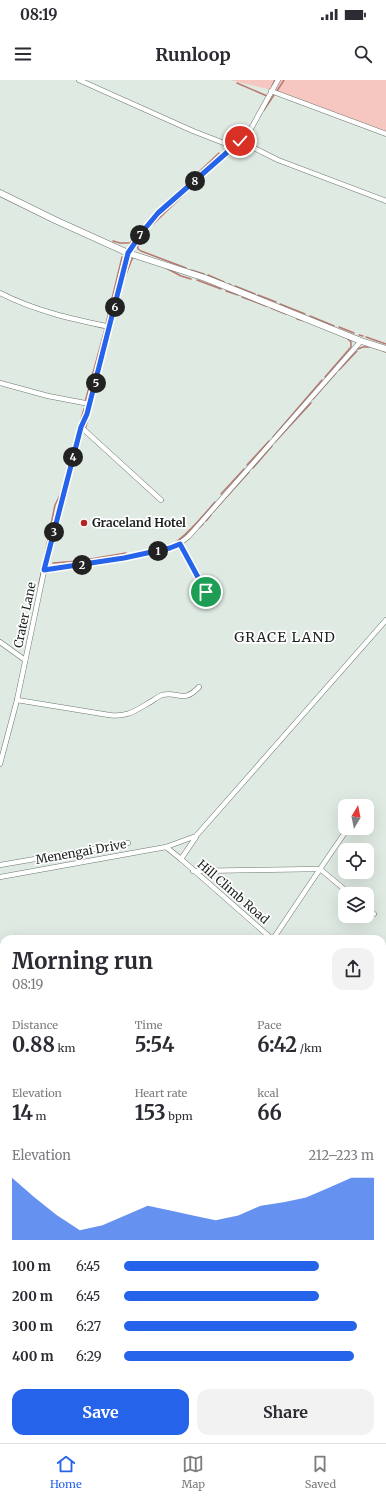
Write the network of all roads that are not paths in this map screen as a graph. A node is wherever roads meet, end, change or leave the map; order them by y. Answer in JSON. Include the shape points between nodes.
{"nodes":[{"id":1,"x":79,"y":80,"type":"edge"},
{"id":2,"x":278,"y":80,"type":"edge"},
{"id":3,"x":271,"y":91,"type":"junction"},
{"id":4,"x":386,"y":134,"type":"edge"},
{"id":5,"x":240,"y":141,"type":"junction"},
{"id":6,"x":232,"y":148,"type":"junction"},
{"id":7,"x":0,"y":192,"type":"edge"},
{"id":8,"x":386,"y":201,"type":"edge"},
{"id":9,"x":128,"y":253,"type":"junction"},
{"id":10,"x":0,"y":293,"type":"edge"},
{"id":11,"x":110,"y":327,"type":"junction"},
{"id":12,"x":361,"y":341,"type":"junction"},
{"id":13,"x":386,"y":349,"type":"edge"},
{"id":14,"x":0,"y":383,"type":"edge"},
{"id":15,"x":90,"y":404,"type":"junction"},
{"id":16,"x":81,"y":427,"type":"junction"},
{"id":17,"x":161,"y":500,"type":"dead end"},
{"id":18,"x":180,"y":544,"type":"junction"},
{"id":19,"x":44,"y":570,"type":"junction"},
{"id":20,"x":206,"y":592,"type":"dead end"},
{"id":21,"x":386,"y":620,"type":"edge"},
{"id":22,"x":0,"y":642,"type":"edge"},
{"id":23,"x":25,"y":660,"type":"junction"},
{"id":24,"x":199,"y":688,"type":"dead end"},
{"id":25,"x":17,"y":700,"type":"junction"},
{"id":26,"x":0,"y":764,"type":"edge"},
{"id":27,"x":343,"y":835,"type":"edge"},
{"id":28,"x":196,"y":836,"type":"junction"},
{"id":29,"x":128,"y":843,"type":"dead end"},
{"id":30,"x":166,"y":847,"type":"junction"},
{"id":31,"x":181,"y":859,"type":"junction"},
{"id":32,"x":0,"y":865,"type":"edge"},
{"id":33,"x":320,"y":869,"type":"junction"},
{"id":34,"x":193,"y":871,"type":"junction"},
{"id":35,"x":0,"y":877,"type":"edge"},
{"id":36,"x":342,"y":887,"type":"edge"},
{"id":37,"x":268,"y":935,"type":"edge"},
{"id":38,"x":276,"y":935,"type":"edge"}],
"edges":[{"from":1,"to":6,"type":"street"},
{"from":2,"to":3,"type":"street","name":"Crater Lane"},
{"from":3,"to":4,"type":"street"},
{"from":3,"to":5,"type":"street","name":"Crater Lane","via":[[248,134]]},
{"from":5,"to":6,"type":"street","name":"Crater Lane"},
{"from":5,"to":8,"type":"street","via":[[278,160]]},
{"from":6,"to":9,"type":"street","name":"Crater Lane","via":[[158,213]]},
{"from":7,"to":9,"type":"street"},
{"from":9,"to":11,"type":"street","name":"Crater Lane"},
{"from":9,"to":12,"type":"street","via":[[205,278]]},
{"from":10,"to":11,"type":"street","via":[[41,311]]},
{"from":11,"to":15,"type":"street","name":"Crater Lane"},
{"from":12,"to":13,"type":"street"},
{"from":12,"to":18,"type":"street"},
{"from":14,"to":15,"type":"street"},
{"from":15,"to":16,"type":"street","name":"Crater Lane"},
{"from":16,"to":17,"type":"street"},
{"from":16,"to":19,"type":"street","name":"Crater Lane"},
{"from":18,"to":19,"type":"street","via":[[124,558]]},
{"from":18,"to":20,"type":"street"},
{"from":19,"to":23,"type":"street","name":"Crater Lane"},
{"from":21,"to":28,"type":"street"},
{"from":22,"to":23,"type":"street"},
{"from":23,"to":25,"type":"street","name":"Crater Lane"},
{"from":24,"to":25,"type":"street","via":[[190,696],[161,696],[124,716]]},
{"from":25,"to":26,"type":"street","name":"Crater Lane"},
{"from":27,"to":33,"type":"street"},
{"from":28,"to":30,"type":"street","name":"Menengai Drive"},
{"from":28,"to":31,"type":"street"},
{"from":29,"to":32,"type":"street"},
{"from":30,"to":31,"type":"street","name":"Hill Climb Road"},
{"from":30,"to":35,"type":"street","name":"Menengai Drive"},
{"from":31,"to":34,"type":"street","name":"Hill Climb Road"},
{"from":33,"to":34,"type":"street"},
{"from":33,"to":36,"type":"street"},
{"from":33,"to":38,"type":"street"},
{"from":34,"to":37,"type":"street","name":"Hill Climb Road"}]}
